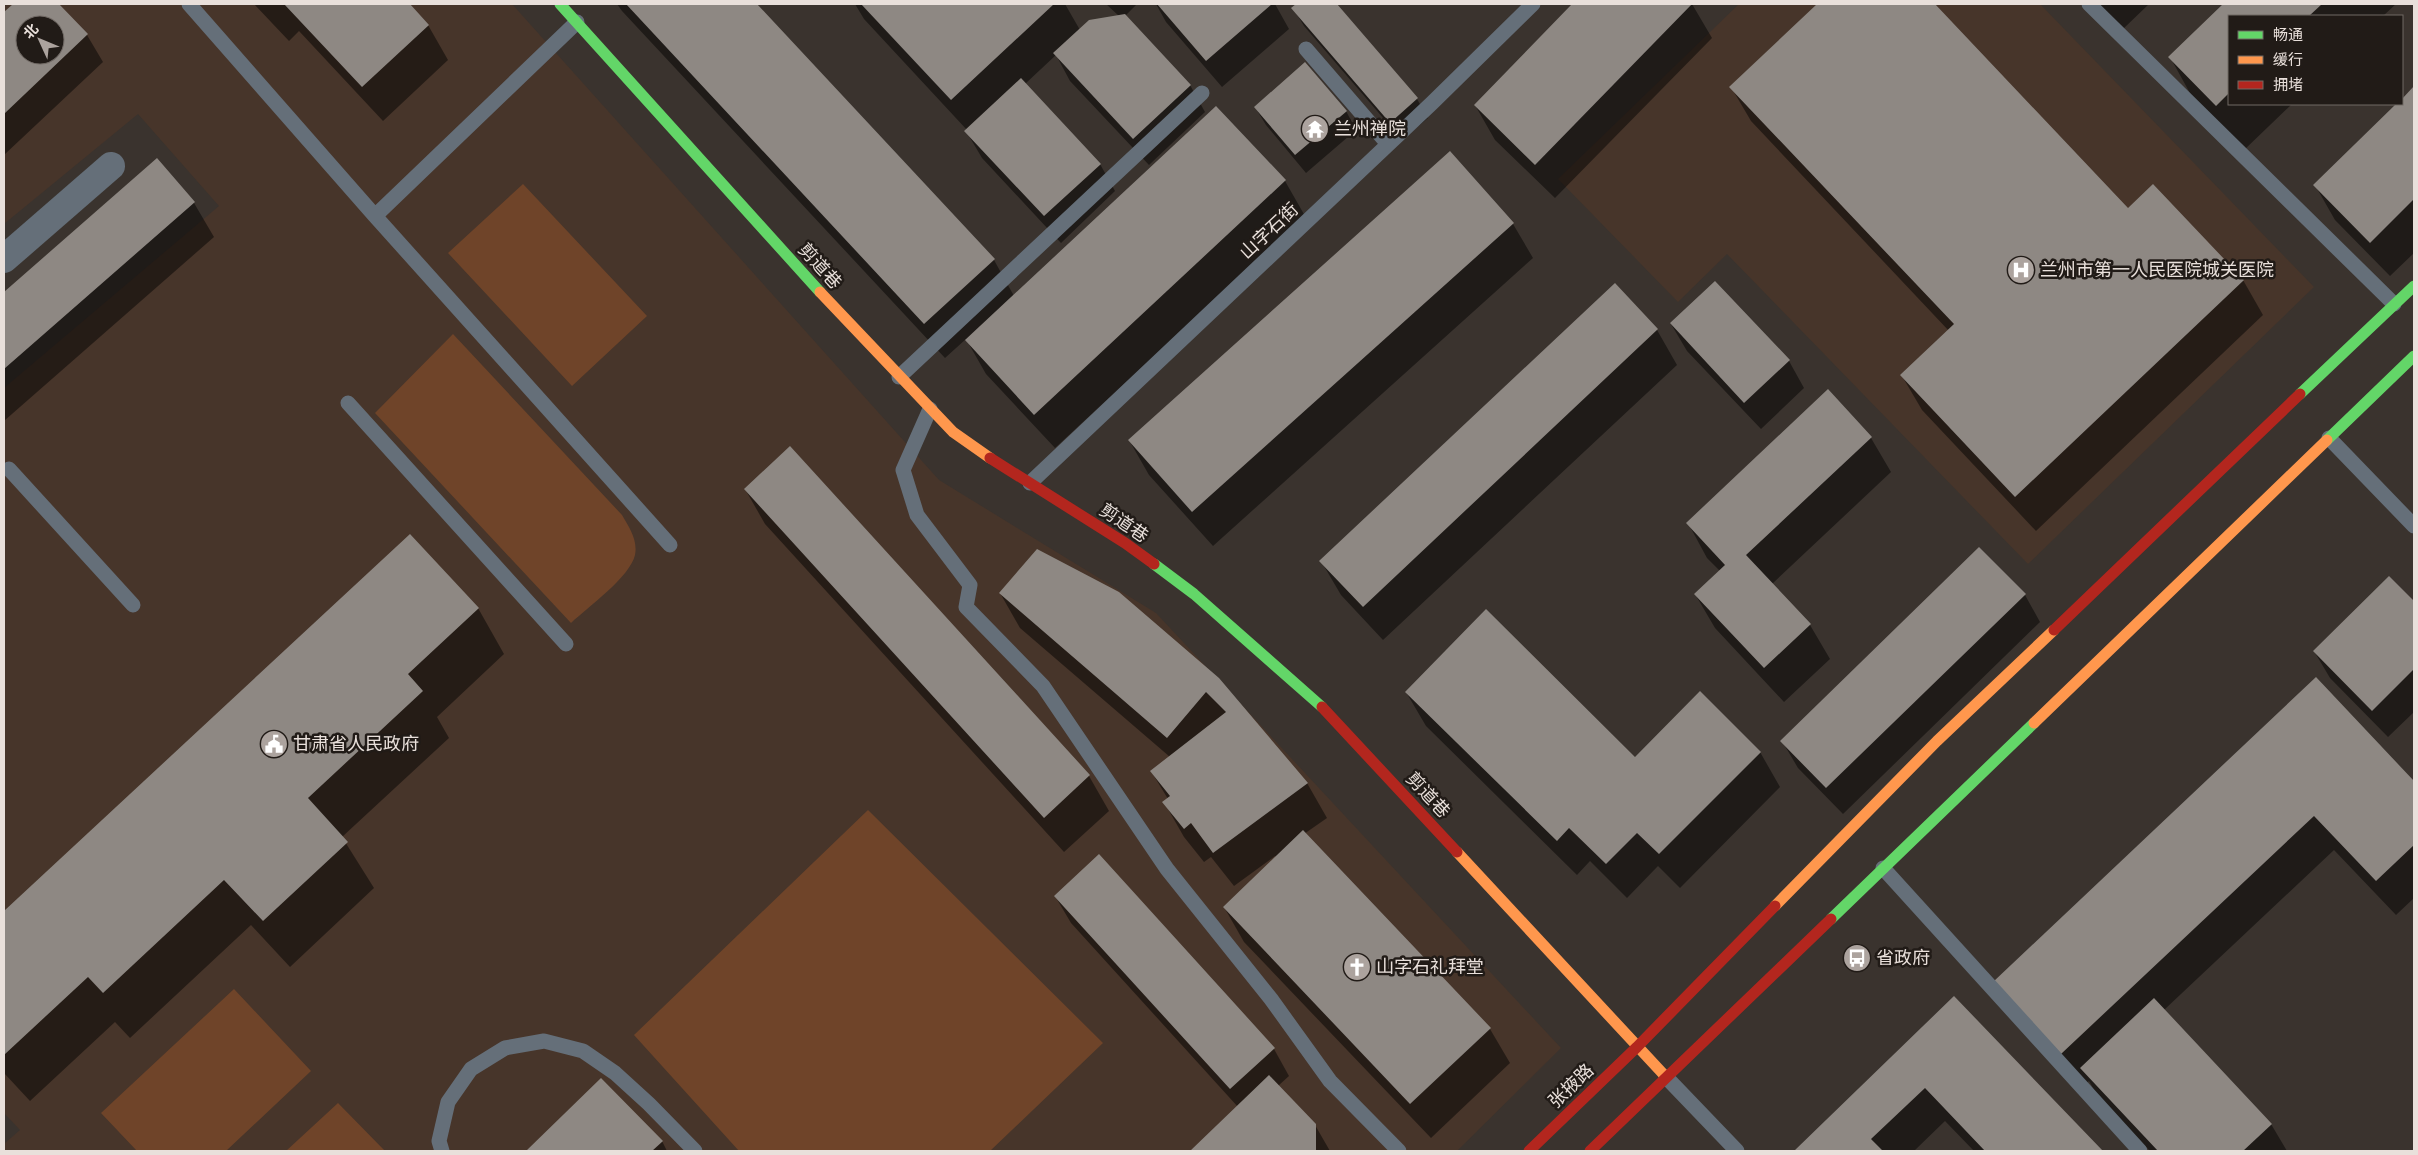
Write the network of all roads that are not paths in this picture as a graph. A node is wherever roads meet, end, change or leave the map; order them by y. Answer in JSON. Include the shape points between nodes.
{"nodes":[{"id":1,"x":189,"y":4,"type":"edge"},
{"id":2,"x":560,"y":4,"type":"edge"},
{"id":3,"x":1533,"y":4,"type":"edge"},
{"id":4,"x":2089,"y":4,"type":"edge"},
{"id":5,"x":577,"y":22,"type":"junction"},
{"id":6,"x":1306,"y":49,"type":"dead end"},
{"id":7,"x":1202,"y":93,"type":"dead end"},
{"id":8,"x":1388,"y":144,"type":"junction"},
{"id":9,"x":111,"y":166,"type":"dead end"},
{"id":10,"x":375,"y":216,"type":"junction"},
{"id":11,"x":4,"y":259,"type":"edge"},
{"id":12,"x":2414,"y":286,"type":"edge"},
{"id":13,"x":2394,"y":304,"type":"junction"},
{"id":14,"x":2414,"y":356,"type":"edge"},
{"id":15,"x":900,"y":377,"type":"junction"},
{"id":16,"x":348,"y":403,"type":"dead end"},
{"id":17,"x":930,"y":409,"type":"junction"},
{"id":18,"x":2329,"y":438,"type":"junction"},
{"id":19,"x":9,"y":469,"type":"dead end"},
{"id":20,"x":1030,"y":483,"type":"junction"},
{"id":21,"x":2414,"y":526,"type":"edge"},
{"id":22,"x":670,"y":545,"type":"dead end"},
{"id":23,"x":133,"y":605,"type":"dead end"},
{"id":24,"x":566,"y":644,"type":"dead end"},
{"id":25,"x":1883,"y":868,"type":"junction"},
{"id":26,"x":1637,"y":1047,"type":"junction"},
{"id":27,"x":1666,"y":1077,"type":"junction"},
{"id":28,"x":442,"y":1151,"type":"edge"},
{"id":29,"x":695,"y":1151,"type":"edge"},
{"id":30,"x":1398,"y":1151,"type":"edge"},
{"id":31,"x":1529,"y":1151,"type":"edge"},
{"id":32,"x":1590,"y":1151,"type":"edge"},
{"id":33,"x":1737,"y":1151,"type":"edge"},
{"id":34,"x":2140,"y":1151,"type":"edge"}],
"edges":[{"from":1,"to":10,"type":"lane"},
{"from":2,"to":5,"type":"main road","name":"剪道巷"},
{"from":3,"to":8,"type":"lane","name":"山字石街"},
{"from":4,"to":13,"type":"lane"},
{"from":5,"to":10,"type":"lane"},
{"from":5,"to":15,"type":"main road","name":"剪道巷","via":[[841,316]]},
{"from":6,"to":8,"type":"lane"},
{"from":7,"to":15,"type":"lane"},
{"from":8,"to":20,"type":"lane","name":"山字石街"},
{"from":9,"to":11,"type":"street"},
{"from":10,"to":22,"type":"lane"},
{"from":12,"to":13,"type":"main road","name":"张掖路"},
{"from":13,"to":26,"type":"main road","name":"张掖路","via":[[1937,741]]},
{"from":14,"to":18,"type":"main road"},
{"from":15,"to":17,"type":"main road","name":"剪道巷"},
{"from":16,"to":24,"type":"lane"},
{"from":17,"to":20,"type":"main road","name":"剪道巷","via":[[953,432]]},
{"from":17,"to":30,"type":"lane","via":[[903,470],[917,515],[970,584],[966,607],[1043,686],[1167,869],[1271,999],[1330,1081]]},
{"from":18,"to":21,"type":"lane"},
{"from":18,"to":25,"type":"main road"},
{"from":19,"to":23,"type":"lane"},
{"from":20,"to":26,"type":"main road","name":"剪道巷","via":[[1125,542],[1194,594],[1324,709]]},
{"from":25,"to":27,"type":"main road"},
{"from":25,"to":34,"type":"lane"},
{"from":26,"to":27,"type":"main road","name":"剪道巷"},
{"from":26,"to":31,"type":"main road","name":"张掖路"},
{"from":27,"to":32,"type":"main road"},
{"from":27,"to":33,"type":"lane"},
{"from":28,"to":29,"type":"lane","via":[[439,1140],[448,1102],[471,1069],[505,1048],[544,1041],[583,1050],[615,1073]]}]}
